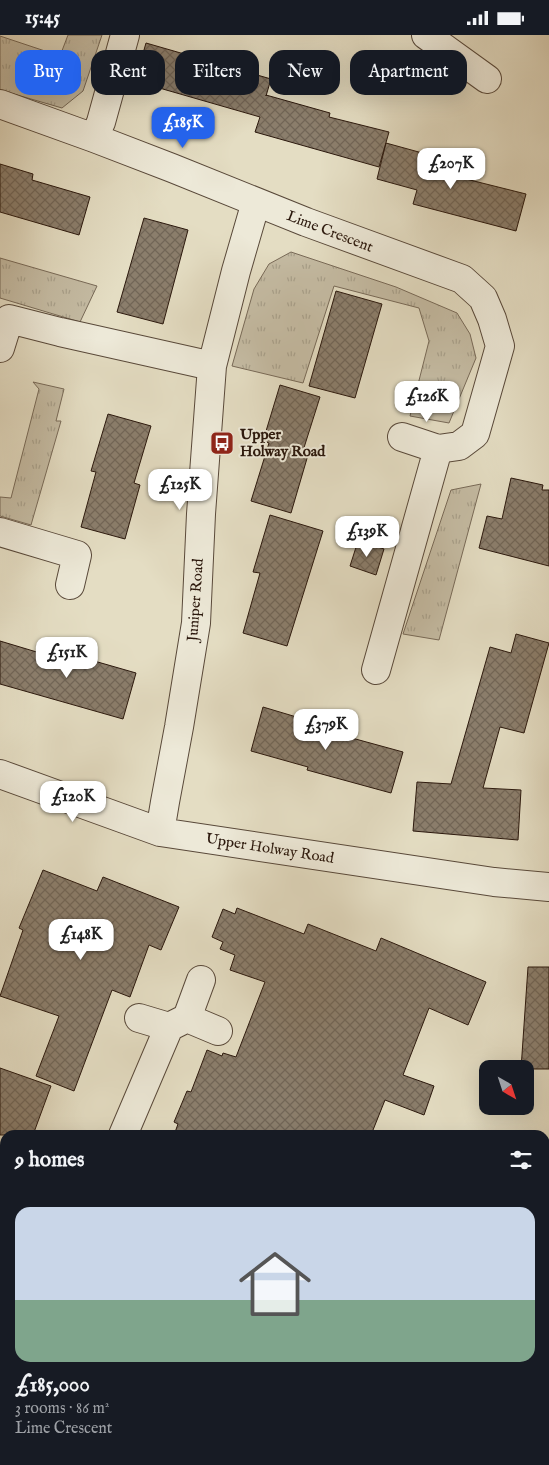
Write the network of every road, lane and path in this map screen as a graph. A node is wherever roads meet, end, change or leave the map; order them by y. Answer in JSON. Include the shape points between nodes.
{"nodes":[{"id":1,"x":125,"y":35,"type":"edge"},
{"id":2,"x":426,"y":35,"type":"edge"},
{"id":3,"x":487,"y":79,"type":"dead end"},
{"id":4,"x":0,"y":104,"type":"edge"},
{"id":5,"x":94,"y":138,"type":"junction"},
{"id":6,"x":256,"y":202,"type":"junction"},
{"id":7,"x":4,"y":318,"type":"edge"},
{"id":8,"x":0,"y":347,"type":"edge"},
{"id":9,"x":212,"y":366,"type":"junction"},
{"id":10,"x":402,"y":437,"type":"dead end"},
{"id":11,"x":438,"y":449,"type":"junction"},
{"id":12,"x":0,"y":531,"type":"edge"},
{"id":13,"x":70,"y":585,"type":"dead end"},
{"id":14,"x":376,"y":670,"type":"dead end"},
{"id":15,"x":0,"y":774,"type":"edge"},
{"id":16,"x":160,"y":832,"type":"junction"},
{"id":17,"x":549,"y":887,"type":"edge"},
{"id":18,"x":201,"y":979,"type":"dead end"},
{"id":19,"x":140,"y":1018,"type":"dead end"},
{"id":20,"x":178,"y":1023,"type":"junction"},
{"id":21,"x":218,"y":1031,"type":"dead end"},
{"id":22,"x":125,"y":1130,"type":"edge"}],
"edges":[{"from":1,"to":5,"type":"street"},
{"from":2,"to":3,"type":"street"},
{"from":4,"to":5,"type":"street","name":"Lime Crescent"},
{"from":5,"to":6,"type":"street","name":"Lime Crescent"},
{"from":6,"to":9,"type":"street","name":"Juniper Road"},
{"from":6,"to":11,"type":"street","name":"Lime Crescent","via":[[462,279],[483,298],[500,346],[475,434],[459,446]]},
{"from":7,"to":8,"type":"street"},
{"from":7,"to":9,"type":"street"},
{"from":9,"to":16,"type":"street","name":"Juniper Road","via":[[196,623]]},
{"from":10,"to":11,"type":"street"},
{"from":11,"to":14,"type":"street"},
{"from":12,"to":13,"type":"street","via":[[77,555]]},
{"from":15,"to":16,"type":"street","name":"Upper Holway Road"},
{"from":16,"to":17,"type":"street","name":"Upper Holway Road","via":[[494,882]]},
{"from":18,"to":20,"type":"street"},
{"from":19,"to":20,"type":"street"},
{"from":20,"to":21,"type":"street"},
{"from":20,"to":22,"type":"street"}]}
